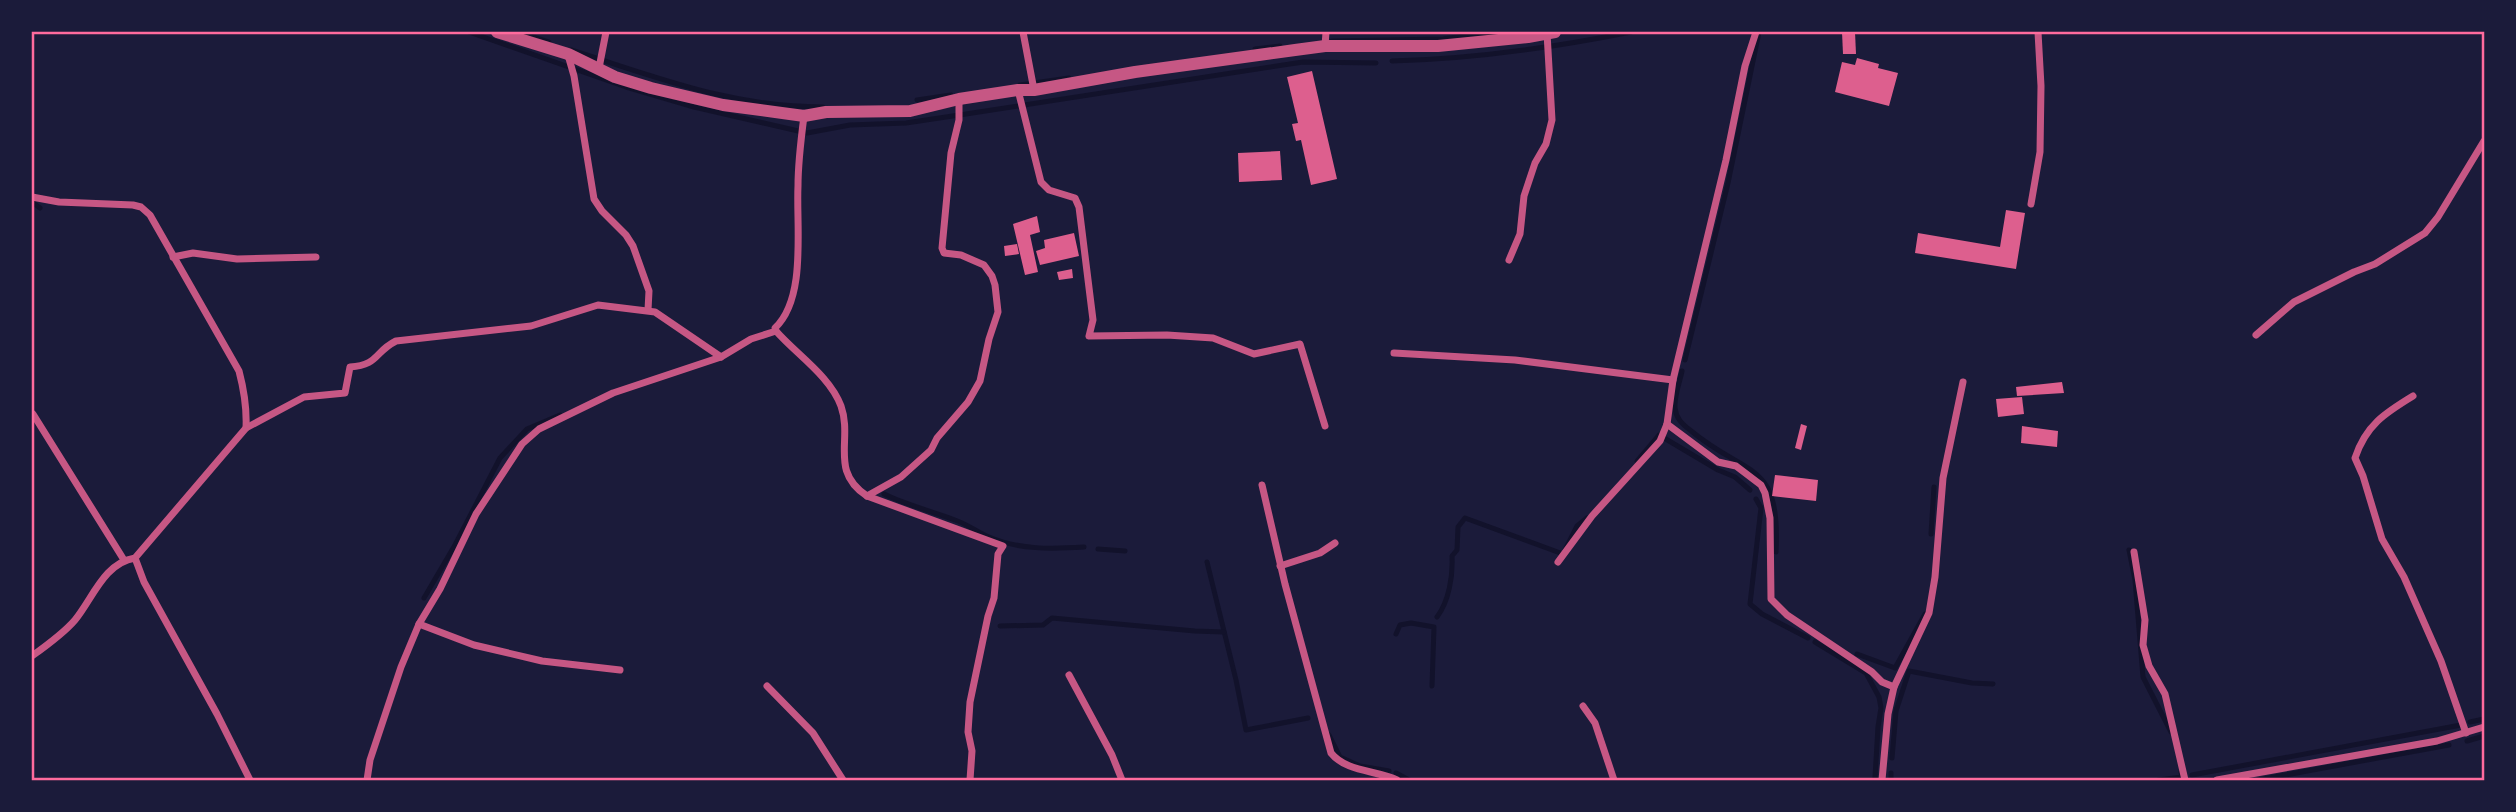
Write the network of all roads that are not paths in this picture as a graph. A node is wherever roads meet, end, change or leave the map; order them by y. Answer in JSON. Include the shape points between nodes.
{"nodes":[{"id":1,"x":497,"y":32,"type":"edge"},
{"id":2,"x":606,"y":32,"type":"edge"},
{"id":3,"x":1023,"y":32,"type":"edge"},
{"id":4,"x":1326,"y":32,"type":"edge"},
{"id":5,"x":1551,"y":32,"type":"edge"},
{"id":6,"x":1756,"y":32,"type":"edge"},
{"id":7,"x":2038,"y":32,"type":"edge"},
{"id":8,"x":1325,"y":46,"type":"junction"},
{"id":9,"x":568,"y":54,"type":"junction"},
{"id":10,"x":600,"y":62,"type":"junction"},
{"id":11,"x":1018,"y":90,"type":"junction"},
{"id":12,"x":1034,"y":90,"type":"junction"},
{"id":13,"x":959,"y":99,"type":"junction"},
{"id":14,"x":804,"y":116,"type":"junction"},
{"id":15,"x":2484,"y":141,"type":"edge"},
{"id":16,"x":32,"y":197,"type":"edge"},
{"id":17,"x":2031,"y":204,"type":"dead end"},
{"id":18,"x":173,"y":257,"type":"junction"},
{"id":19,"x":316,"y":257,"type":"dead end"},
{"id":20,"x":1509,"y":260,"type":"dead end"},
{"id":21,"x":648,"y":310,"type":"junction"},
{"id":22,"x":776,"y":331,"type":"junction"},
{"id":23,"x":2256,"y":335,"type":"dead end"},
{"id":24,"x":1394,"y":353,"type":"dead end"},
{"id":25,"x":720,"y":357,"type":"junction"},
{"id":26,"x":1672,"y":380,"type":"junction"},
{"id":27,"x":1963,"y":382,"type":"dead end"},
{"id":28,"x":2413,"y":396,"type":"dead end"},
{"id":29,"x":33,"y":414,"type":"edge"},
{"id":30,"x":1667,"y":424,"type":"junction"},
{"id":31,"x":1325,"y":426,"type":"dead end"},
{"id":32,"x":246,"y":428,"type":"junction"},
{"id":33,"x":1262,"y":485,"type":"dead end"},
{"id":34,"x":867,"y":496,"type":"junction"},
{"id":35,"x":1335,"y":543,"type":"dead end"},
{"id":36,"x":2134,"y":552,"type":"dead end"},
{"id":37,"x":135,"y":558,"type":"junction"},
{"id":38,"x":124,"y":560,"type":"junction"},
{"id":39,"x":1558,"y":562,"type":"dead end"},
{"id":40,"x":1280,"y":566,"type":"junction"},
{"id":41,"x":419,"y":624,"type":"junction"},
{"id":42,"x":32,"y":656,"type":"edge"},
{"id":43,"x":620,"y":670,"type":"dead end"},
{"id":44,"x":1069,"y":675,"type":"dead end"},
{"id":45,"x":767,"y":686,"type":"dead end"},
{"id":46,"x":1894,"y":687,"type":"junction"},
{"id":47,"x":1583,"y":706,"type":"dead end"},
{"id":48,"x":2484,"y":727,"type":"edge"},
{"id":49,"x":2466,"y":733,"type":"junction"},
{"id":50,"x":250,"y":780,"type":"edge"},
{"id":51,"x":367,"y":780,"type":"edge"},
{"id":52,"x":844,"y":780,"type":"edge"},
{"id":53,"x":970,"y":780,"type":"edge"},
{"id":54,"x":1122,"y":780,"type":"edge"},
{"id":55,"x":1397,"y":780,"type":"edge"},
{"id":56,"x":1614,"y":780,"type":"edge"},
{"id":57,"x":1882,"y":780,"type":"edge"},
{"id":58,"x":2185,"y":780,"type":"edge"},
{"id":59,"x":2217,"y":780,"type":"edge"}],
"edges":[{"from":1,"to":9,"type":"street"},
{"from":2,"to":10,"type":"street"},
{"from":3,"to":12,"type":"street"},
{"from":4,"to":8,"type":"street"},
{"from":5,"to":8,"type":"street","via":[[1438,46]]},
{"from":5,"to":20,"type":"street","via":[[1552,120],[1524,196],[1520,234]]},
{"from":6,"to":26,"type":"street"},
{"from":7,"to":17,"type":"street","via":[[2040,152]]},
{"from":8,"to":12,"type":"street"},
{"from":9,"to":10,"type":"street"},
{"from":9,"to":21,"type":"street","via":[[594,199],[633,246],[649,290]]},
{"from":10,"to":14,"type":"street","via":[[615,77],[686,97]]},
{"from":11,"to":12,"type":"street"},
{"from":11,"to":13,"type":"street"},
{"from":11,"to":31,"type":"street","via":[[1041,182],[1049,190],[1075,198],[1079,207],[1093,320],[1089,336],[1213,338],[1254,354],[1300,344]]},
{"from":13,"to":14,"type":"street","via":[[910,111]]},
{"from":13,"to":34,"type":"street","via":[[942,248],[944,253],[988,269],[998,312],[980,381],[968,402],[931,450],[901,477]]},
{"from":14,"to":22,"type":"street","via":[[796,274],[788,310]]},
{"from":15,"to":23,"type":"street","via":[[2425,233],[2375,264],[2294,302]]},
{"from":16,"to":18,"type":"street","via":[[141,207]]},
{"from":18,"to":19,"type":"street","via":[[193,253],[237,259]]},
{"from":18,"to":32,"type":"street","via":[[239,370],[246,397]]},
{"from":21,"to":25,"type":"street"},
{"from":21,"to":32,"type":"street","via":[[598,305],[531,326],[396,341],[372,363],[350,367],[345,393],[304,397]]},
{"from":22,"to":25,"type":"street"},
{"from":22,"to":34,"type":"street","via":[[837,398],[844,419],[844,466],[851,481]]},
{"from":24,"to":26,"type":"street","via":[[1515,360]]},
{"from":25,"to":41,"type":"street","via":[[613,393],[551,423],[522,444],[476,514]]},
{"from":26,"to":30,"type":"street"},
{"from":27,"to":46,"type":"street","via":[[1943,478],[1929,613]]},
{"from":28,"to":49,"type":"street","via":[[2382,415],[2360,443],[2355,458],[2382,540],[2404,577],[2441,661]]},
{"from":29,"to":38,"type":"street"},
{"from":30,"to":39,"type":"street","via":[[1660,441],[1592,516]]},
{"from":30,"to":46,"type":"street","via":[[1699,449],[1736,466],[1761,485],[1770,518],[1771,599],[1787,615]]},
{"from":32,"to":37,"type":"street"},
{"from":33,"to":40,"type":"street"},
{"from":34,"to":53,"type":"street","via":[[1003,546],[970,702]]},
{"from":35,"to":40,"type":"street"},
{"from":36,"to":58,"type":"street","via":[[2145,620],[2143,645],[2165,694]]},
{"from":37,"to":38,"type":"street"},
{"from":37,"to":50,"type":"street"},
{"from":38,"to":42,"type":"street","via":[[98,584],[74,621]]},
{"from":40,"to":55,"type":"street","via":[[1331,753],[1345,765]]},
{"from":41,"to":43,"type":"street","via":[[474,645],[542,661]]},
{"from":41,"to":51,"type":"street"},
{"from":44,"to":54,"type":"street"},
{"from":45,"to":52,"type":"street","via":[[813,733]]},
{"from":46,"to":57,"type":"street"},
{"from":47,"to":56,"type":"street","via":[[1595,723]]},
{"from":48,"to":49,"type":"street"},
{"from":49,"to":59,"type":"street"}]}
